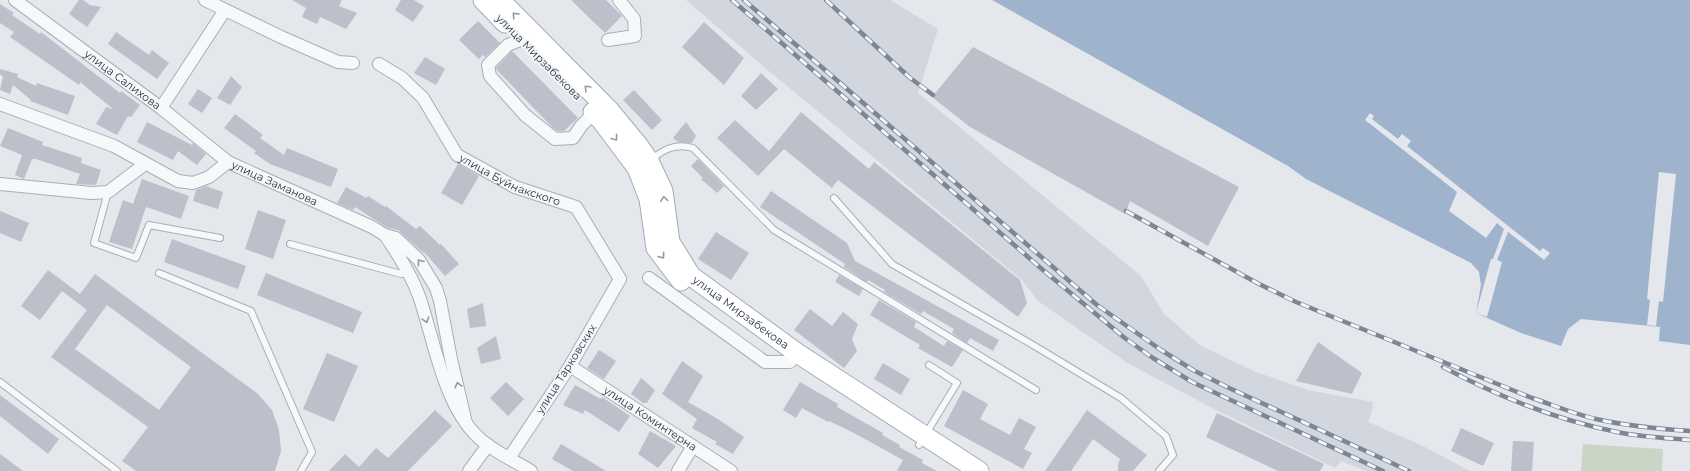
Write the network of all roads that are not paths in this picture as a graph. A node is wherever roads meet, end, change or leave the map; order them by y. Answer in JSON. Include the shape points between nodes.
{"nodes":[{"id":1,"x":15,"y":0,"type":"edge"},
{"id":2,"x":205,"y":0,"type":"edge"},
{"id":3,"x":483,"y":0,"type":"edge"},
{"id":4,"x":500,"y":0,"type":"edge"},
{"id":5,"x":619,"y":0,"type":"edge"},
{"id":6,"x":225,"y":10,"type":"junction"},
{"id":7,"x":520,"y":40,"type":"junction"},
{"id":8,"x":608,"y":40,"type":"dead end"},
{"id":9,"x":353,"y":63,"type":"dead end"},
{"id":10,"x":379,"y":64,"type":"dead end"},
{"id":11,"x":0,"y":104,"type":"edge"},
{"id":12,"x":161,"y":108,"type":"junction"},
{"id":13,"x":594,"y":113,"type":"junction"},
{"id":14,"x":648,"y":161,"type":"junction"},
{"id":15,"x":228,"y":162,"type":"junction"},
{"id":16,"x":145,"y":164,"type":"junction"},
{"id":17,"x":0,"y":184,"type":"edge"},
{"id":18,"x":108,"y":192,"type":"junction"},
{"id":19,"x":834,"y":198,"type":"dead end"},
{"id":20,"x":385,"y":235,"type":"junction"},
{"id":21,"x":220,"y":238,"type":"dead end"},
{"id":22,"x":290,"y":244,"type":"dead end"},
{"id":23,"x":159,"y":272,"type":"dead end"},
{"id":24,"x":408,"y":272,"type":"junction"},
{"id":25,"x":649,"y":278,"type":"dead end"},
{"id":26,"x":620,"y":279,"type":"joint"},
{"id":27,"x":794,"y":357,"type":"junction"},
{"id":28,"x":929,"y":365,"type":"dead end"},
{"id":29,"x":570,"y":366,"type":"junction"},
{"id":30,"x":0,"y":382,"type":"edge"},
{"id":31,"x":1036,"y":390,"type":"dead end"},
{"id":32,"x":466,"y":423,"type":"junction"},
{"id":33,"x":922,"y":440,"type":"junction"},
{"id":34,"x":488,"y":445,"type":"junction"},
{"id":35,"x":693,"y":446,"type":"junction"},
{"id":36,"x":509,"y":458,"type":"junction"},
{"id":37,"x":117,"y":471,"type":"edge"},
{"id":38,"x":302,"y":471,"type":"edge"},
{"id":39,"x":469,"y":471,"type":"edge"},
{"id":40,"x":531,"y":471,"type":"edge"},
{"id":41,"x":678,"y":471,"type":"edge"},
{"id":42,"x":731,"y":471,"type":"edge"},
{"id":43,"x":956,"y":471,"type":"edge"},
{"id":44,"x":979,"y":471,"type":"edge"},
{"id":45,"x":1159,"y":471,"type":"edge"}],
"edges":[{"from":1,"to":12,"type":"street","name":"улица Салихова"},
{"from":2,"to":6,"type":"street"},
{"from":3,"to":7,"type":"main road","name":"улица Мирзабекова"},
{"from":14,"to":4,"type":"main road","name":"улица Мирзабекова","one_way":true,"via":[[610,111]]},
{"from":5,"to":8,"type":"street","via":[[634,19],[635,36]]},
{"from":6,"to":9,"type":"street","via":[[338,62]]},
{"from":6,"to":12,"type":"street"},
{"from":7,"to":13,"type":"main road","name":"улица Мирзабекова"},
{"from":7,"to":13,"type":"street","via":[[508,45],[488,65],[490,76],[525,115],[555,139],[573,138]]},
{"from":10,"to":26,"type":"street","name":"улица Буйнакского","via":[[402,78],[423,98],[457,155],[515,187],[576,207]]},
{"from":11,"to":16,"type":"street","name":"улица Заманова","via":[[114,146]]},
{"from":12,"to":15,"type":"street","name":"улица Салихова"},
{"from":13,"to":27,"type":"main road","name":"улица Мирзабекова","one_way":true,"via":[[637,168],[649,199],[656,248],[683,284]]},
{"from":27,"to":14,"type":"main road","name":"улица Мирзабекова","one_way":true,"via":[[691,276],[670,242],[663,191]]},
{"from":14,"to":31,"type":"lane","via":[[666,148],[694,148],[774,230]]},
{"from":15,"to":16,"type":"street","name":"улица Заманова","via":[[210,177],[193,183],[178,182]]},
{"from":15,"to":20,"type":"street","name":"улица Заманова"},
{"from":16,"to":18,"type":"street"},
{"from":17,"to":18,"type":"street","via":[[90,193]]},
{"from":18,"to":21,"type":"lane","via":[[94,243],[136,258],[150,225]]},
{"from":19,"to":45,"type":"lane","via":[[892,264],[1121,398],[1166,436],[1173,454]]},
{"from":20,"to":24,"type":"street","name":"улица Заманова"},
{"from":32,"to":20,"type":"street","name":"улица Заманова","one_way":true,"via":[[436,288],[419,260],[396,238]]},
{"from":22,"to":24,"type":"lane","via":[[401,274]]},
{"from":23,"to":38,"type":"lane","via":[[251,311],[312,452]]},
{"from":24,"to":32,"type":"street","name":"улица Заманова","one_way":true,"via":[[418,295],[448,390]]},
{"from":25,"to":27,"type":"street","via":[[766,362]]},
{"from":26,"to":29,"type":"street","name":"улица Тарковских"},
{"from":27,"to":33,"type":"main road","name":"улица Мирзабекова"},
{"from":28,"to":33,"type":"lane","via":[[957,382]]},
{"from":29,"to":35,"type":"street","name":"улица Коминтерна"},
{"from":29,"to":36,"type":"street","name":"улица Тарковских"},
{"from":30,"to":37,"type":"lane"},
{"from":32,"to":34,"type":"street","name":"улица Заманова"},
{"from":33,"to":43,"type":"main road","name":"улица Мирзабекова"},
{"from":33,"to":44,"type":"main road","name":"улица Мирзабекова"},
{"from":34,"to":36,"type":"street","name":"улица Заманова"},
{"from":34,"to":39,"type":"street"},
{"from":35,"to":41,"type":"street"},
{"from":35,"to":42,"type":"street","name":"улица Коминтерна"},
{"from":36,"to":40,"type":"street","name":"улица Заманова"}]}
